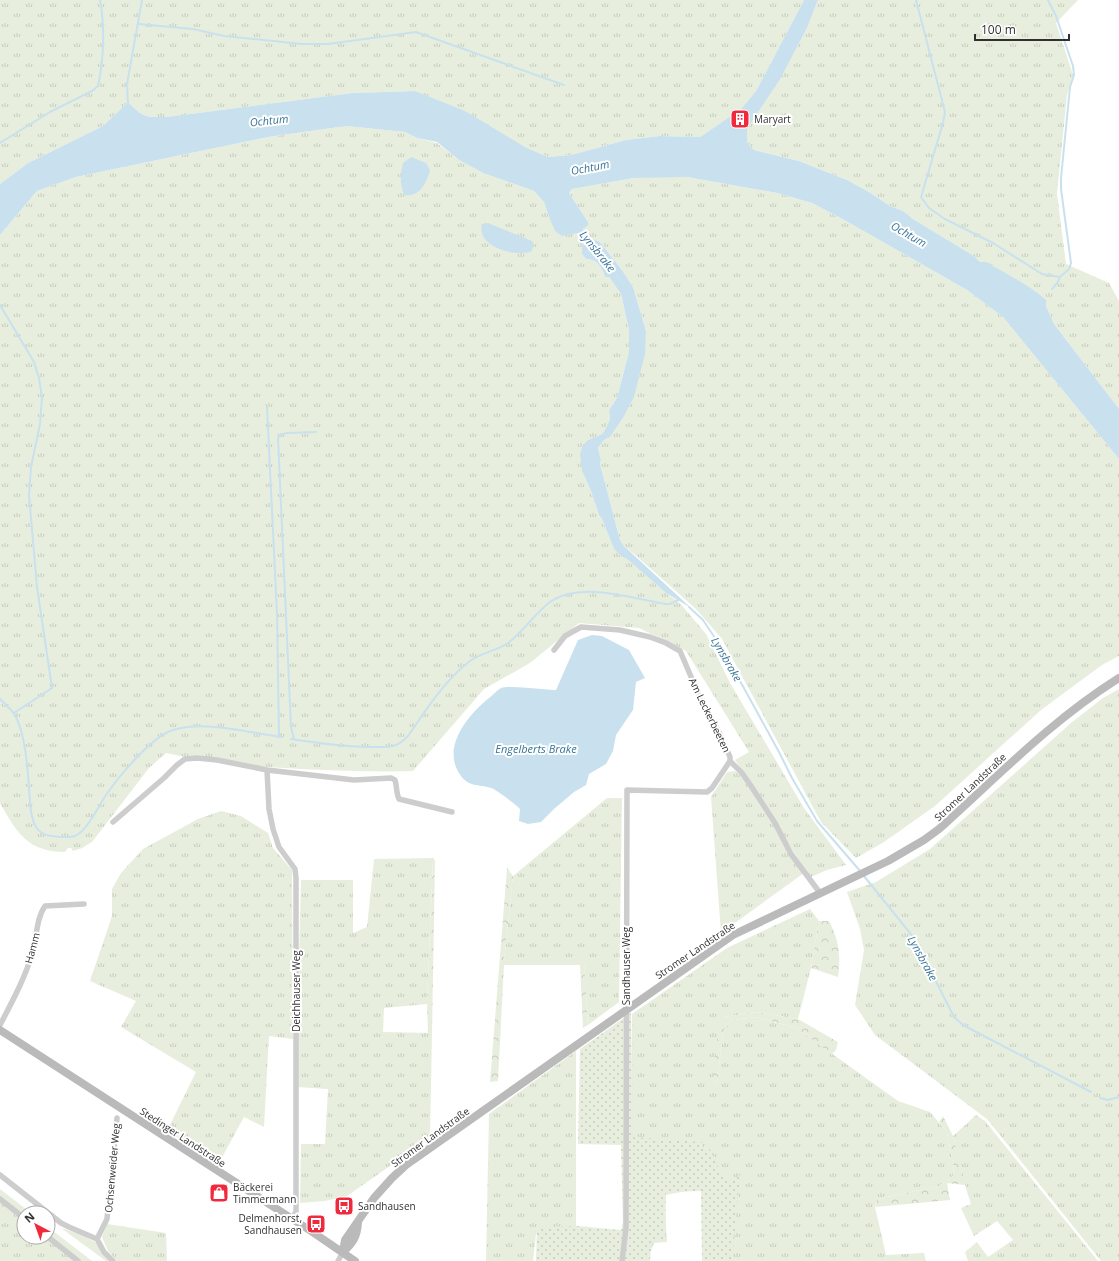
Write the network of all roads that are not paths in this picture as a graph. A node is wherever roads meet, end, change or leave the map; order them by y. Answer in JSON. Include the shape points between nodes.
{"nodes":[{"id":1,"x":554,"y":650,"type":"dead end"},
{"id":2,"x":1119,"y":678,"type":"edge"},
{"id":3,"x":730,"y":761,"type":"junction"},
{"id":4,"x":267,"y":770,"type":"junction"},
{"id":5,"x":452,"y":812,"type":"dead end"},
{"id":6,"x":113,"y":822,"type":"dead end"},
{"id":7,"x":820,"y":893,"type":"junction"},
{"id":8,"x":84,"y":904,"type":"dead end"},
{"id":9,"x":626,"y":1010,"type":"junction"},
{"id":10,"x":0,"y":1025,"type":"edge"},
{"id":11,"x":0,"y":1030,"type":"edge"},
{"id":12,"x":116,"y":1118,"type":"dead end"},
{"id":13,"x":0,"y":1175,"type":"edge"},
{"id":14,"x":0,"y":1199,"type":"edge"},
{"id":15,"x":16,"y":1212,"type":"edge"},
{"id":16,"x":293,"y":1219,"type":"junction"},
{"id":17,"x":96,"y":1239,"type":"junction"},
{"id":18,"x":56,"y":1243,"type":"edge"},
{"id":19,"x":343,"y":1252,"type":"junction"},
{"id":20,"x":78,"y":1261,"type":"edge"},
{"id":21,"x":113,"y":1261,"type":"edge"},
{"id":22,"x":338,"y":1261,"type":"edge"},
{"id":23,"x":355,"y":1261,"type":"edge"},
{"id":24,"x":622,"y":1261,"type":"edge"}],
"edges":[{"from":1,"to":3,"type":"street","name":"Am Leckerbeeten","via":[[565,636],[581,627],[620,630],[650,637],[680,651],[704,707],[720,734]]},
{"from":2,"to":7,"type":"main road","name":"Stromer Landstraße","via":[[1092,695],[1040,736],[939,829],[867,872]]},
{"from":3,"to":7,"type":"street","name":"Am Leckerbeeten","via":[[751,786],[792,854]]},
{"from":3,"to":9,"type":"street","name":"Sandhauser Weg","via":[[707,792],[627,790]]},
{"from":4,"to":5,"type":"street","via":[[354,780],[391,778],[395,780],[399,799]]},
{"from":4,"to":6,"type":"street","via":[[217,760],[185,759]]},
{"from":4,"to":16,"type":"street","name":"Deichhauser Weg","via":[[273,829],[279,847],[295,869],[296,878],[296,1211]]},
{"from":7,"to":9,"type":"main road","name":"Stromer Landstraße","via":[[733,935]]},
{"from":8,"to":10,"type":"street","name":"Hamm","via":[[45,906],[40,912],[33,952]]},
{"from":9,"to":19,"type":"main road","name":"Stromer Landstraße","via":[[406,1165],[365,1211],[345,1240]]},
{"from":9,"to":24,"type":"street","name":"Sandhauser Weg","via":[[626,1221]]},
{"from":11,"to":16,"type":"main road","name":"Stedinger Landstraße"},
{"from":12,"to":17,"type":"street","name":"Ochsenweider Weg","via":[[107,1219]]},
{"from":13,"to":17,"type":"street","via":[[61,1222]]},
{"from":14,"to":15,"type":"street"},
{"from":16,"to":19,"type":"main road","name":"Stedinger Landstraße"},
{"from":17,"to":21,"type":"street"},
{"from":18,"to":20,"type":"street"},
{"from":19,"to":22,"type":"street"},
{"from":19,"to":23,"type":"main road","name":"Stedinger Landstraße"}]}
